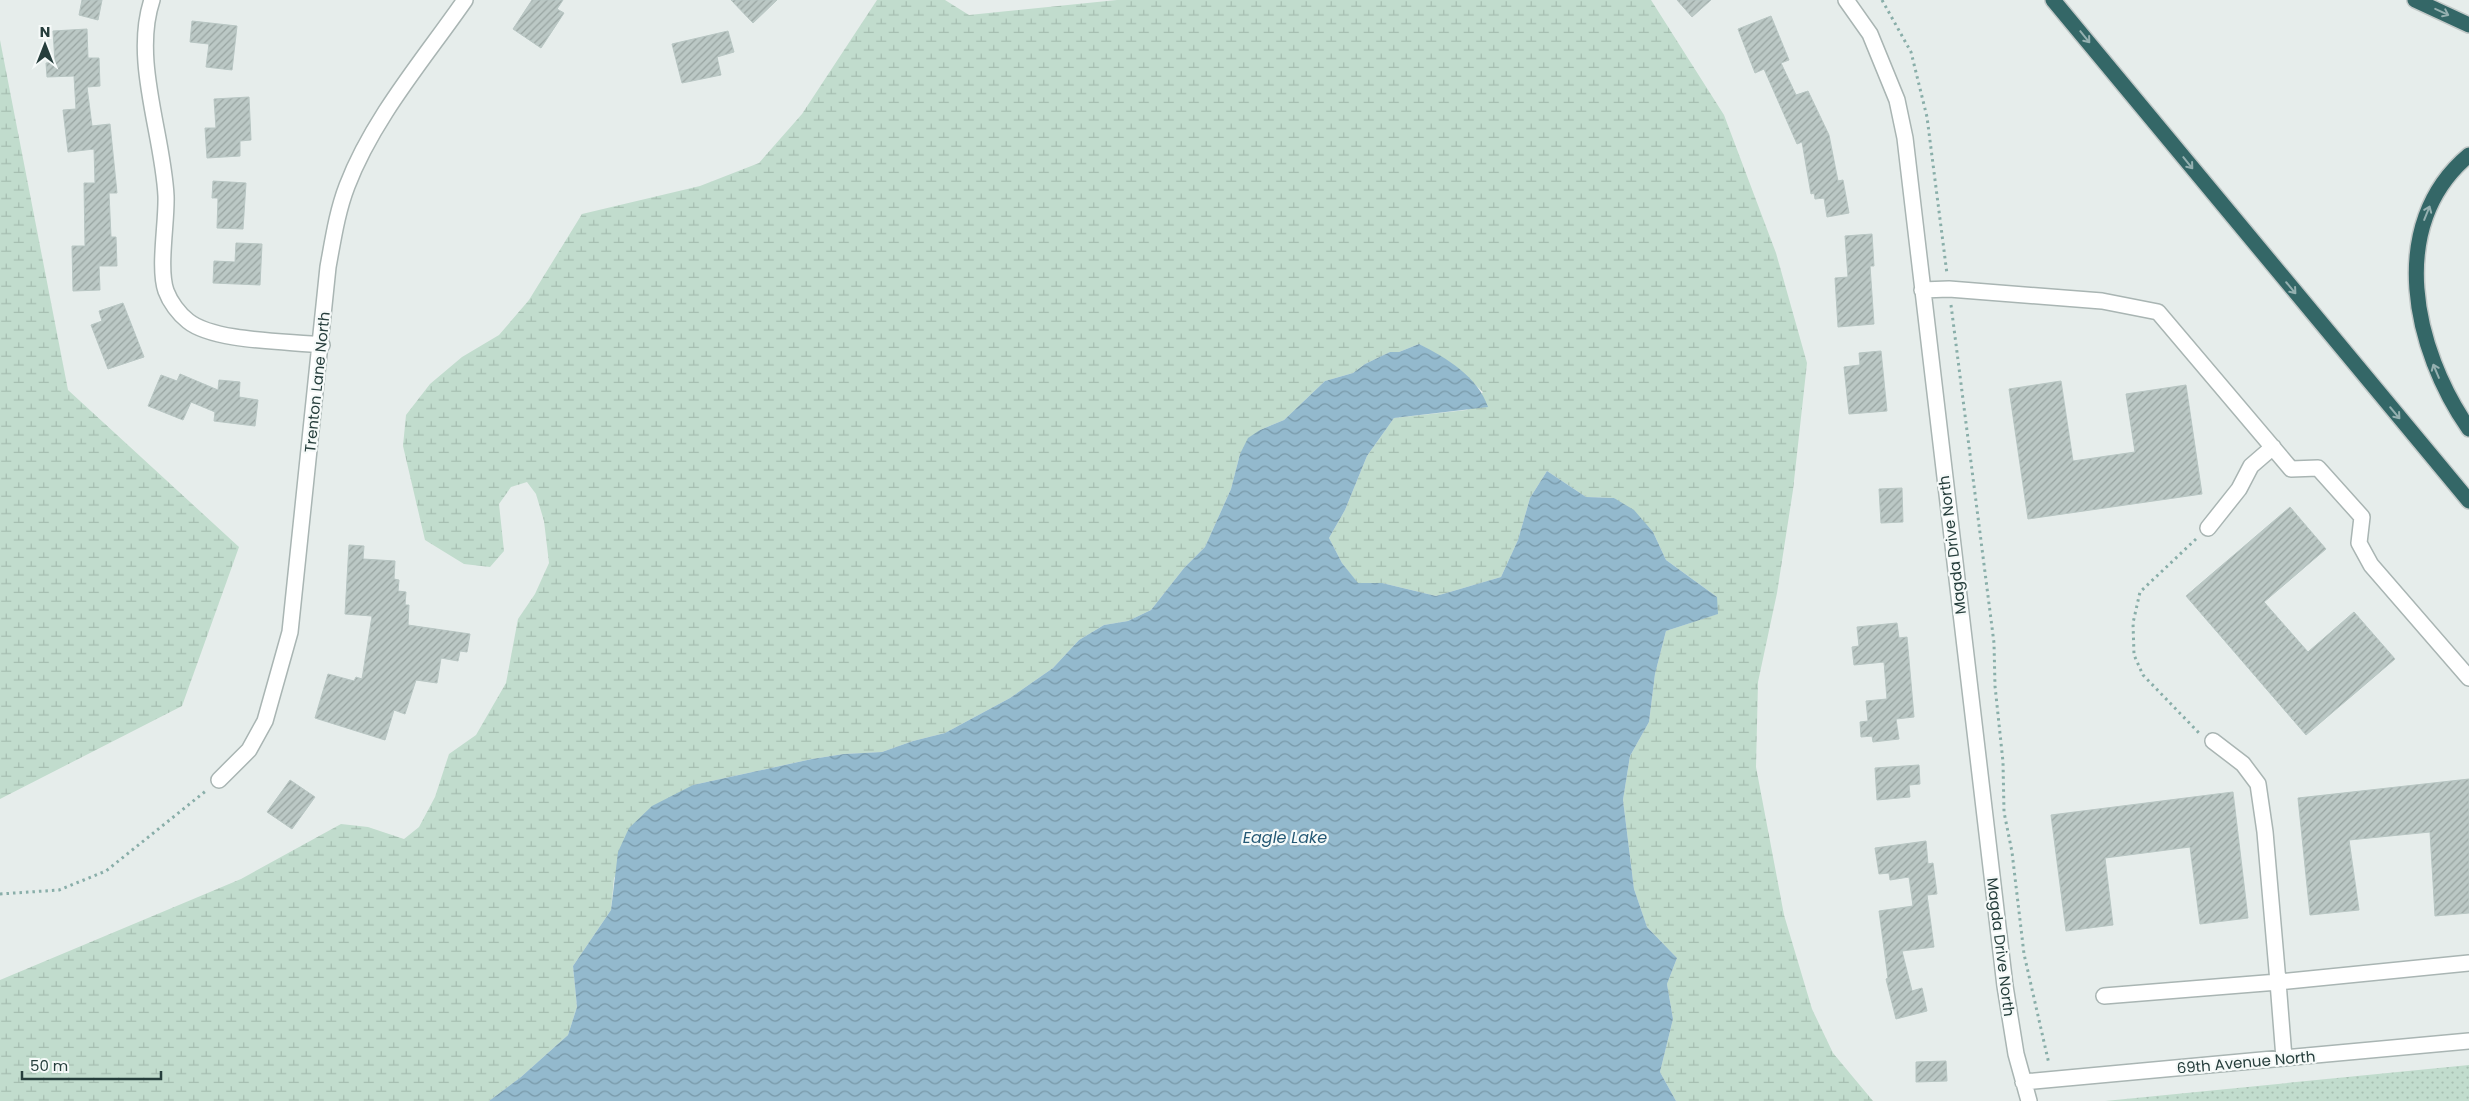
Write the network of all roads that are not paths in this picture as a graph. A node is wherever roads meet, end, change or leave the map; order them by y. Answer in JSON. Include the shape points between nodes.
{"nodes":[{"id":1,"x":152,"y":0,"type":"edge"},
{"id":2,"x":466,"y":0,"type":"edge"},
{"id":3,"x":1846,"y":0,"type":"edge"},
{"id":4,"x":2053,"y":0,"type":"edge"},
{"id":5,"x":2415,"y":0,"type":"edge"},
{"id":6,"x":2469,"y":25,"type":"edge"},
{"id":7,"x":2469,"y":154,"type":"edge"},
{"id":8,"x":1922,"y":290,"type":"junction"},
{"id":9,"x":322,"y":345,"type":"junction"},
{"id":10,"x":2469,"y":429,"type":"edge"},
{"id":11,"x":2273,"y":447,"type":"junction"},
{"id":12,"x":2469,"y":501,"type":"edge"},
{"id":13,"x":2208,"y":528,"type":"road end"},
{"id":14,"x":2469,"y":678,"type":"edge"},
{"id":15,"x":2213,"y":740,"type":"road end"},
{"id":16,"x":219,"y":780,"type":"road end"},
{"id":17,"x":2469,"y":963,"type":"edge"},
{"id":18,"x":2278,"y":982,"type":"junction"},
{"id":19,"x":2104,"y":996,"type":"dead end"},
{"id":20,"x":2469,"y":1042,"type":"edge"},
{"id":21,"x":2284,"y":1058,"type":"junction"},
{"id":22,"x":2023,"y":1082,"type":"junction"},
{"id":23,"x":2029,"y":1101,"type":"edge"}],
"edges":[{"from":1,"to":9,"type":"street","via":[[145,44],[166,196],[166,290],[175,308],[188,322],[207,331]]},
{"from":2,"to":9,"type":"street","name":"Trenton Lane North","via":[[385,113],[347,186],[328,268]]},
{"from":3,"to":8,"type":"street","name":"Magda Drive North","via":[[1870,34],[1897,100],[1905,138]]},
{"from":4,"to":12,"type":"highway","one_way":true},
{"from":5,"to":6,"type":"highway","one_way":true},
{"from":10,"to":7,"type":"highway","one_way":true,"via":[[2449,397],[2429,354],[2416,284],[2417,250],[2427,213],[2444,181]]},
{"from":8,"to":11,"type":"street","via":[[1950,289],[2102,301],[2158,312]]},
{"from":8,"to":22,"type":"street","name":"Magda Drive North","via":[[2005,986]]},
{"from":9,"to":16,"type":"street","name":"Trenton Lane North","via":[[290,632],[265,722],[249,750]]},
{"from":11,"to":13,"type":"street","via":[[2251,466],[2239,489]]},
{"from":11,"to":14,"type":"street","via":[[2291,469],[2318,468],[2362,517],[2359,543],[2372,565]]},
{"from":15,"to":18,"type":"street","via":[[2243,764],[2258,784]]},
{"from":17,"to":18,"type":"street"},
{"from":18,"to":19,"type":"street"},
{"from":18,"to":21,"type":"street"},
{"from":20,"to":21,"type":"street","name":"69th Avenue North"},
{"from":21,"to":22,"type":"street","name":"69th Avenue North"},
{"from":22,"to":23,"type":"street","name":"Magda Drive North"}]}
